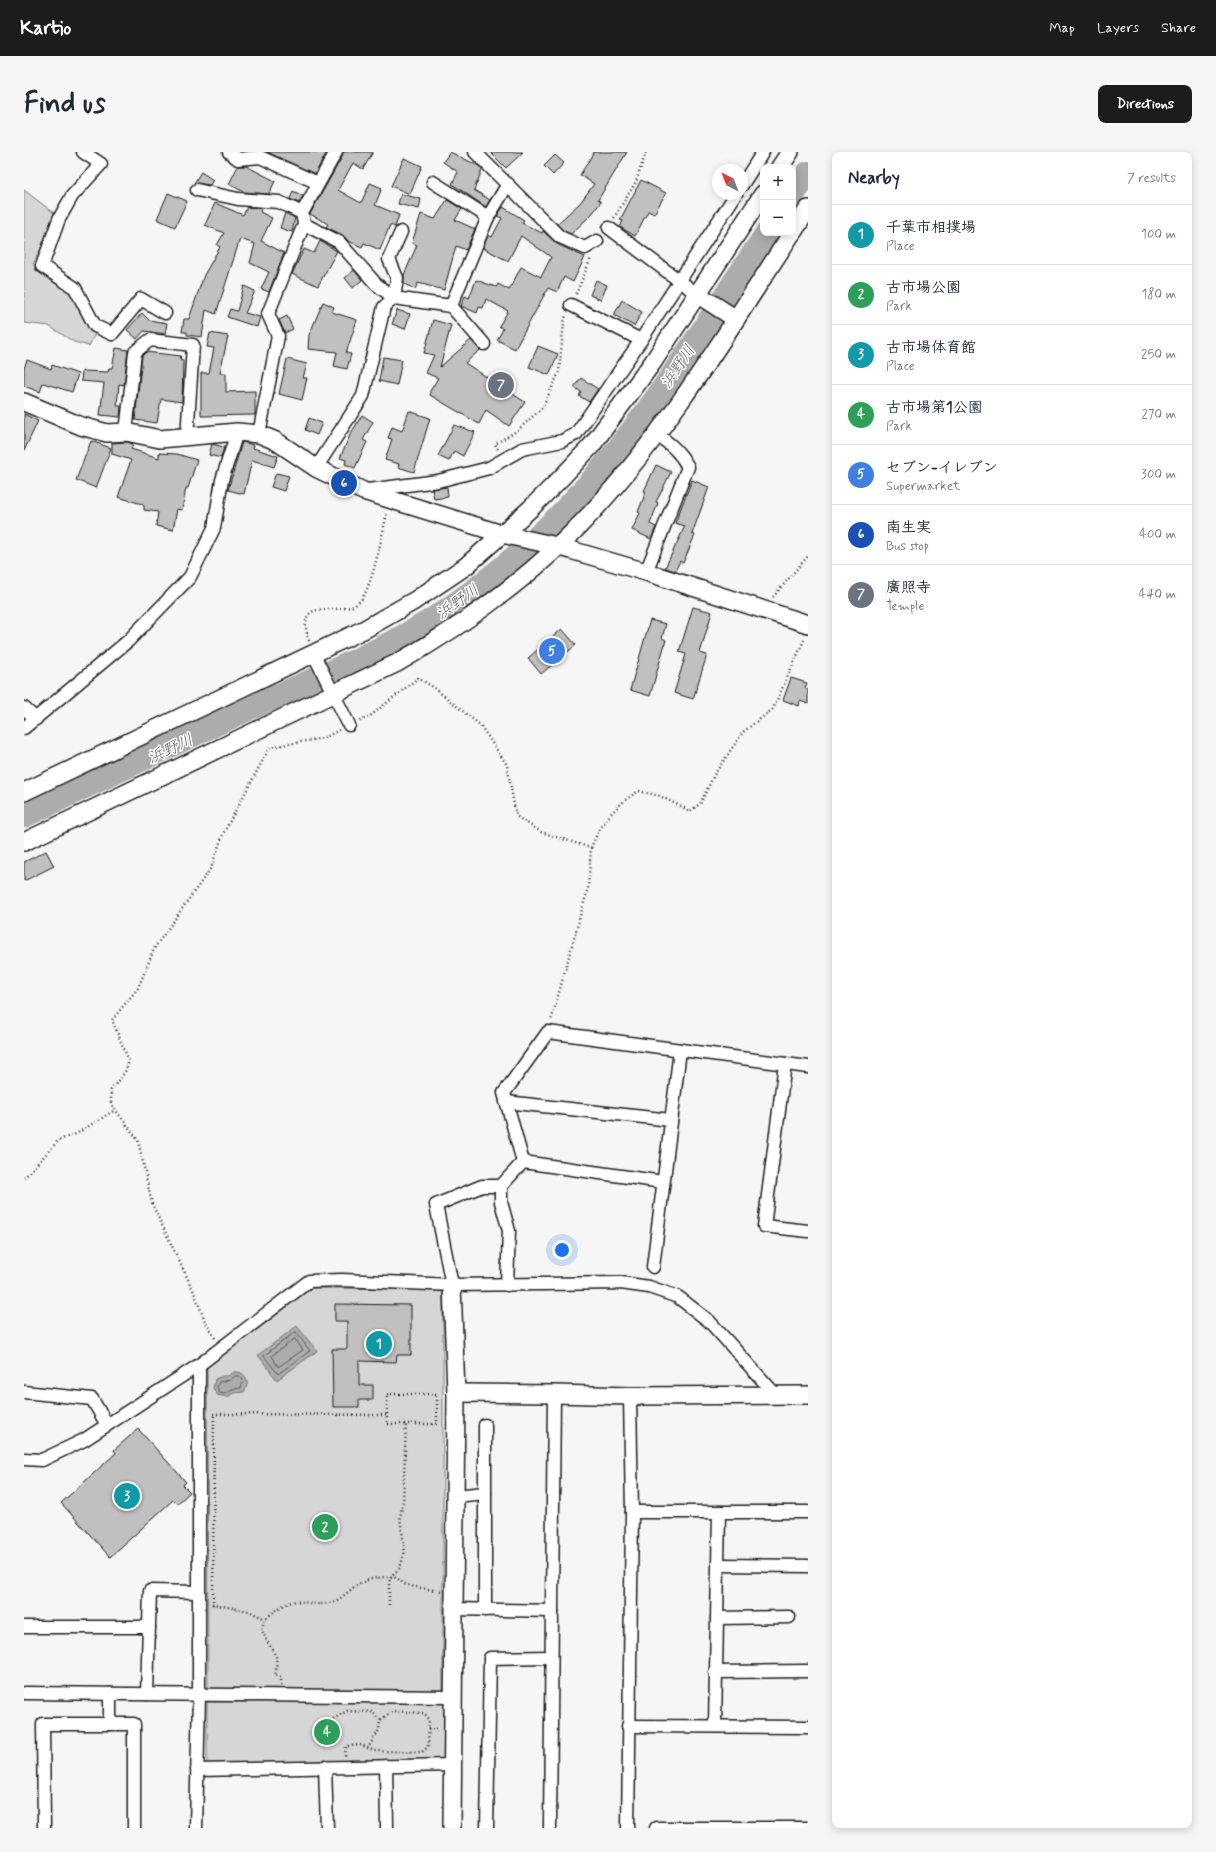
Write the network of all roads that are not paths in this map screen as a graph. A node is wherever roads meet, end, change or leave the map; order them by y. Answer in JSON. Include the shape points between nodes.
{"nodes":[{"id":1,"x":83,"y":152,"type":"edge"},
{"id":2,"x":229,"y":152,"type":"edge"},
{"id":3,"x":335,"y":152,"type":"edge"},
{"id":4,"x":475,"y":152,"type":"edge"},
{"id":5,"x":763,"y":152,"type":"edge"},
{"id":6,"x":790,"y":152,"type":"edge"},
{"id":7,"x":782,"y":164,"type":"edge"},
{"id":8,"x":748,"y":176,"type":"edge"},
{"id":9,"x":433,"y":182,"type":"dead end"},
{"id":10,"x":318,"y":183,"type":"junction"},
{"id":11,"x":508,"y":184,"type":"junction"},
{"id":12,"x":197,"y":190,"type":"dead end"},
{"id":13,"x":760,"y":199,"type":"edge"},
{"id":14,"x":732,"y":200,"type":"edge"},
{"id":15,"x":808,"y":209,"type":"edge"},
{"id":16,"x":488,"y":217,"type":"junction"},
{"id":17,"x":303,"y":218,"type":"junction"},
{"id":18,"x":796,"y":227,"type":"edge"},
{"id":19,"x":609,"y":228,"type":"dead end"},
{"id":20,"x":401,"y":232,"type":"dead end"},
{"id":21,"x":790,"y":236,"type":"edge"},
{"id":22,"x":597,"y":241,"type":"dead end"},
{"id":23,"x":679,"y":281,"type":"junction"},
{"id":24,"x":697,"y":294,"type":"junction"},
{"id":25,"x":394,"y":298,"type":"junction"},
{"id":26,"x":571,"y":305,"type":"dead end"},
{"id":27,"x":451,"y":306,"type":"junction"},
{"id":28,"x":165,"y":313,"type":"dead end"},
{"id":29,"x":736,"y":319,"type":"junction"},
{"id":30,"x":640,"y":340,"type":"junction"},
{"id":31,"x":484,"y":344,"type":"dead end"},
{"id":32,"x":24,"y":402,"type":"edge"},
{"id":33,"x":126,"y":432,"type":"junction"},
{"id":34,"x":237,"y":432,"type":"junction"},
{"id":35,"x":259,"y":434,"type":"junction"},
{"id":36,"x":576,"y":434,"type":"junction"},
{"id":37,"x":655,"y":434,"type":"junction"},
{"id":38,"x":187,"y":438,"type":"junction"},
{"id":39,"x":592,"y":445,"type":"junction"},
{"id":40,"x":316,"y":468,"type":"junction"},
{"id":41,"x":363,"y":491,"type":"junction"},
{"id":42,"x":502,"y":534,"type":"junction"},
{"id":43,"x":557,"y":546,"type":"junction"},
{"id":44,"x":646,"y":572,"type":"junction"},
{"id":45,"x":808,"y":624,"type":"edge"},
{"id":46,"x":314,"y":654,"type":"junction"},
{"id":47,"x":334,"y":694,"type":"junction"},
{"id":48,"x":24,"y":708,"type":"edge"},
{"id":49,"x":36,"y":719,"type":"junction"},
{"id":50,"x":349,"y":725,"type":"road end"},
{"id":51,"x":24,"y":728,"type":"edge"},
{"id":52,"x":24,"y":792,"type":"edge"},
{"id":53,"x":24,"y":842,"type":"edge"},
{"id":54,"x":680,"y":1050,"type":"junction"},
{"id":55,"x":785,"y":1064,"type":"junction"},
{"id":56,"x":808,"y":1067,"type":"edge"},
{"id":57,"x":506,"y":1102,"type":"junction"},
{"id":58,"x":671,"y":1120,"type":"junction"},
{"id":59,"x":523,"y":1162,"type":"junction"},
{"id":60,"x":663,"y":1182,"type":"junction"},
{"id":61,"x":501,"y":1186,"type":"junction"},
{"id":62,"x":808,"y":1231,"type":"edge"},
{"id":63,"x":653,"y":1267,"type":"dead end"},
{"id":64,"x":507,"y":1285,"type":"junction"},
{"id":65,"x":452,"y":1286,"type":"junction"},
{"id":66,"x":199,"y":1365,"type":"junction"},
{"id":67,"x":24,"y":1392,"type":"edge"},
{"id":68,"x":456,"y":1393,"type":"junction"},
{"id":69,"x":554,"y":1394,"type":"junction"},
{"id":70,"x":775,"y":1394,"type":"junction"},
{"id":71,"x":808,"y":1395,"type":"edge"},
{"id":72,"x":630,"y":1396,"type":"junction"},
{"id":73,"x":107,"y":1425,"type":"junction"},
{"id":74,"x":485,"y":1425,"type":"dead end"},
{"id":75,"x":24,"y":1459,"type":"edge"},
{"id":76,"x":485,"y":1493,"type":"junction"},
{"id":77,"x":455,"y":1496,"type":"junction"},
{"id":78,"x":632,"y":1512,"type":"junction"},
{"id":79,"x":719,"y":1512,"type":"junction"},
{"id":80,"x":808,"y":1512,"type":"edge"},
{"id":81,"x":719,"y":1565,"type":"junction"},
{"id":82,"x":808,"y":1566,"type":"edge"},
{"id":83,"x":199,"y":1597,"type":"junction"},
{"id":84,"x":454,"y":1609,"type":"junction"},
{"id":85,"x":485,"y":1610,"type":"junction"},
{"id":86,"x":552,"y":1611,"type":"junction"},
{"id":87,"x":789,"y":1617,"type":"dead end"},
{"id":88,"x":717,"y":1618,"type":"junction"},
{"id":89,"x":24,"y":1627,"type":"edge"},
{"id":90,"x":149,"y":1627,"type":"junction"},
{"id":91,"x":551,"y":1656,"type":"junction"},
{"id":92,"x":808,"y":1671,"type":"edge"},
{"id":93,"x":715,"y":1672,"type":"junction"},
{"id":94,"x":24,"y":1693,"type":"edge"},
{"id":95,"x":110,"y":1694,"type":"junction"},
{"id":96,"x":147,"y":1694,"type":"junction"},
{"id":97,"x":199,"y":1695,"type":"junction"},
{"id":98,"x":454,"y":1697,"type":"junction"},
{"id":99,"x":110,"y":1724,"type":"junction"},
{"id":100,"x":628,"y":1726,"type":"junction"},
{"id":101,"x":715,"y":1726,"type":"junction"},
{"id":102,"x":808,"y":1727,"type":"edge"},
{"id":103,"x":453,"y":1765,"type":"junction"},
{"id":104,"x":386,"y":1766,"type":"junction"},
{"id":105,"x":325,"y":1767,"type":"junction"},
{"id":106,"x":197,"y":1770,"type":"junction"},
{"id":107,"x":44,"y":1828,"type":"edge"},
{"id":108,"x":134,"y":1828,"type":"edge"},
{"id":109,"x":196,"y":1828,"type":"edge"},
{"id":110,"x":327,"y":1828,"type":"edge"},
{"id":111,"x":387,"y":1828,"type":"edge"},
{"id":112,"x":452,"y":1828,"type":"edge"},
{"id":113,"x":487,"y":1828,"type":"edge"},
{"id":114,"x":550,"y":1828,"type":"edge"},
{"id":115,"x":628,"y":1828,"type":"edge"},
{"id":116,"x":656,"y":1828,"type":"edge"},
{"id":117,"x":808,"y":1828,"type":"edge"}],
"edges":[{"from":1,"to":28,"type":"street","via":[[101,164],[72,196],[59,219],[42,266],[75,288],[96,326],[112,334],[141,299]]},
{"from":2,"to":10,"type":"street","via":[[238,159],[260,157]]},
{"from":3,"to":10,"type":"street"},
{"from":4,"to":11,"type":"street"},
{"from":5,"to":8,"type":"street"},
{"from":6,"to":7,"type":"street"},
{"from":9,"to":16,"type":"street"},
{"from":10,"to":17,"type":"street"},
{"from":11,"to":16,"type":"street"},
{"from":11,"to":22,"type":"street","via":[[560,237],[585,248]]},
{"from":12,"to":17,"type":"street","via":[[238,199],[279,202]]},
{"from":13,"to":24,"type":"street"},
{"from":14,"to":23,"type":"street"},
{"from":15,"to":18,"type":"street"},
{"from":16,"to":27,"type":"street"},
{"from":17,"to":25,"type":"street","via":[[339,242],[376,284]]},
{"from":17,"to":35,"type":"street","via":[[268,314],[278,336]]},
{"from":19,"to":23,"type":"street"},
{"from":20,"to":25,"type":"street","via":[[389,259],[397,278]]},
{"from":21,"to":29,"type":"street"},
{"from":23,"to":24,"type":"street"},
{"from":23,"to":30,"type":"street"},
{"from":24,"to":29,"type":"street"},
{"from":24,"to":39,"type":"street","via":[[653,362]]},
{"from":25,"to":27,"type":"street"},
{"from":25,"to":40,"type":"street","via":[[384,307],[363,396]]},
{"from":26,"to":30,"type":"street"},
{"from":27,"to":31,"type":"street"},
{"from":29,"to":37,"type":"street"},
{"from":30,"to":36,"type":"street"},
{"from":32,"to":33,"type":"street","via":[[81,426],[107,433]]},
{"from":33,"to":38,"type":"street","via":[[160,439]]},
{"from":33,"to":38,"type":"street","via":[[135,352],[150,340],[193,345]]},
{"from":34,"to":35,"type":"street"},
{"from":34,"to":38,"type":"street"},
{"from":34,"to":49,"type":"street","via":[[222,480],[214,528],[190,577],[128,641]]},
{"from":35,"to":40,"type":"street","via":[[276,441]]},
{"from":36,"to":39,"type":"street"},
{"from":36,"to":41,"type":"street","via":[[562,441],[522,449],[489,468],[438,481]]},
{"from":37,"to":43,"type":"street","via":[[627,472],[593,511]]},
{"from":37,"to":44,"type":"street","via":[[670,443],[682,455],[688,467]]},
{"from":39,"to":42,"type":"street"},
{"from":40,"to":41,"type":"street"},
{"from":41,"to":42,"type":"street"},
{"from":42,"to":43,"type":"street"},
{"from":42,"to":46,"type":"street","via":[[466,566],[414,601]]},
{"from":43,"to":44,"type":"street"},
{"from":43,"to":47,"type":"street","via":[[519,581],[442,637]]},
{"from":44,"to":45,"type":"street"},
{"from":46,"to":47,"type":"street"},
{"from":46,"to":52,"type":"street"},
{"from":47,"to":50,"type":"street"},
{"from":47,"to":53,"type":"street"},
{"from":48,"to":49,"type":"street"},
{"from":49,"to":51,"type":"street"},
{"from":54,"to":55,"type":"street"},
{"from":54,"to":57,"type":"street","via":[[548,1032],[504,1092]]},
{"from":54,"to":58,"type":"street"},
{"from":55,"to":56,"type":"street"},
{"from":55,"to":62,"type":"street","via":[[764,1226]]},
{"from":57,"to":58,"type":"street"},
{"from":57,"to":59,"type":"street"},
{"from":58,"to":60,"type":"street"},
{"from":59,"to":60,"type":"street"},
{"from":59,"to":61,"type":"street"},
{"from":60,"to":63,"type":"street"},
{"from":61,"to":64,"type":"street","via":[[501,1202],[509,1231]]},
{"from":61,"to":65,"type":"street","via":[[482,1186],[436,1205]]},
{"from":64,"to":65,"type":"street"},
{"from":64,"to":70,"type":"street","via":[[621,1283],[649,1287],[678,1297],[709,1321]]},
{"from":65,"to":66,"type":"street","via":[[342,1280],[309,1281]]},
{"from":65,"to":68,"type":"street"},
{"from":66,"to":73,"type":"street"},
{"from":66,"to":83,"type":"street"},
{"from":67,"to":73,"type":"street","via":[[92,1399]]},
{"from":68,"to":69,"type":"street"},
{"from":68,"to":77,"type":"street"},
{"from":69,"to":72,"type":"street"},
{"from":69,"to":86,"type":"street"},
{"from":70,"to":71,"type":"street"},
{"from":70,"to":72,"type":"street"},
{"from":72,"to":78,"type":"street"},
{"from":73,"to":75,"type":"street","via":[[84,1440],[42,1460]]},
{"from":74,"to":76,"type":"street"},
{"from":76,"to":77,"type":"street"},
{"from":76,"to":85,"type":"street"},
{"from":77,"to":84,"type":"street"},
{"from":78,"to":79,"type":"street"},
{"from":78,"to":100,"type":"street"},
{"from":79,"to":80,"type":"street"},
{"from":79,"to":81,"type":"street"},
{"from":81,"to":82,"type":"street"},
{"from":81,"to":88,"type":"street"},
{"from":83,"to":90,"type":"street","via":[[150,1591]]},
{"from":83,"to":97,"type":"street"},
{"from":84,"to":85,"type":"street"},
{"from":84,"to":98,"type":"street"},
{"from":85,"to":86,"type":"street"},
{"from":86,"to":91,"type":"street"},
{"from":87,"to":88,"type":"street"},
{"from":88,"to":93,"type":"street"},
{"from":89,"to":90,"type":"street"},
{"from":90,"to":96,"type":"street"},
{"from":91,"to":113,"type":"street","via":[[490,1658]]},
{"from":91,"to":114,"type":"street"},
{"from":92,"to":93,"type":"street"},
{"from":93,"to":101,"type":"street"},
{"from":94,"to":95,"type":"street"},
{"from":95,"to":96,"type":"street"},
{"from":95,"to":99,"type":"street"},
{"from":96,"to":97,"type":"street"},
{"from":97,"to":98,"type":"street"},
{"from":97,"to":106,"type":"street"},
{"from":98,"to":103,"type":"street"},
{"from":99,"to":107,"type":"street","via":[[43,1724]]},
{"from":99,"to":108,"type":"street","via":[[134,1724]]},
{"from":100,"to":101,"type":"street"},
{"from":100,"to":115,"type":"street"},
{"from":101,"to":102,"type":"street"},
{"from":103,"to":104,"type":"street"},
{"from":103,"to":112,"type":"street"},
{"from":104,"to":105,"type":"street"},
{"from":104,"to":111,"type":"street"},
{"from":105,"to":106,"type":"street"},
{"from":105,"to":110,"type":"street"},
{"from":106,"to":109,"type":"street"},
{"from":116,"to":117,"type":"street"}]}
